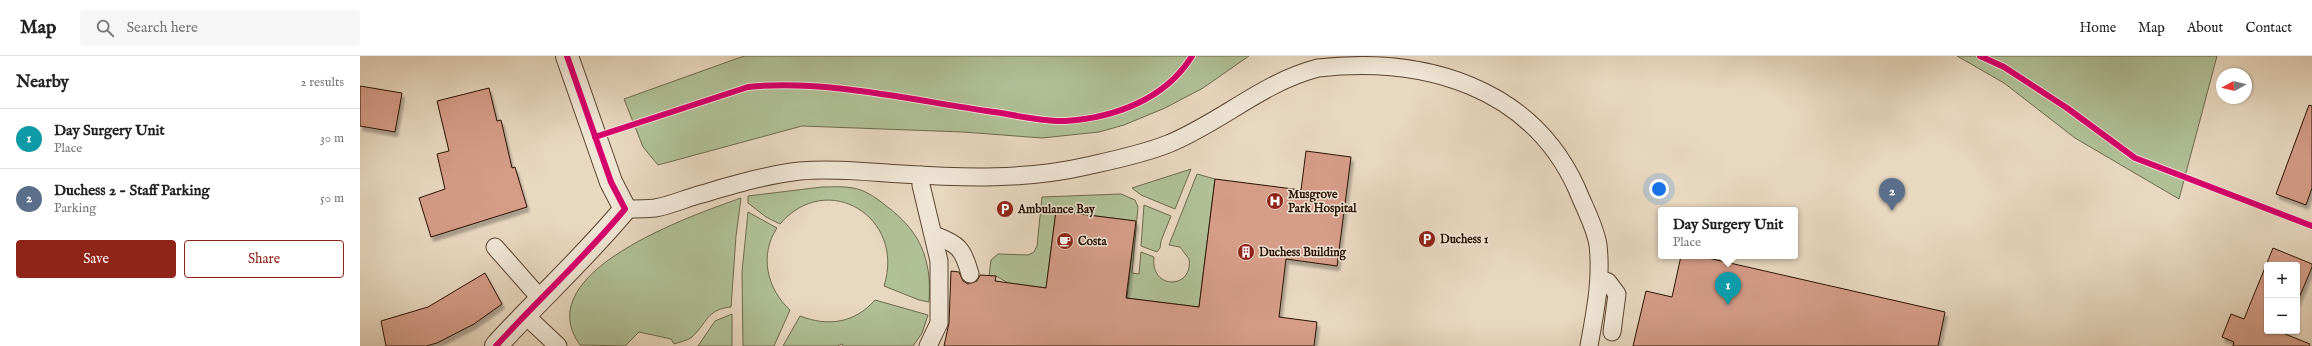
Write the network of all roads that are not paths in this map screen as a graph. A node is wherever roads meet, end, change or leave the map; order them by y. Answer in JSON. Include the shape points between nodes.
{"nodes":[{"id":1,"x":567,"y":56,"type":"edge"},
{"id":2,"x":921,"y":175,"type":"junction"},
{"id":3,"x":625,"y":209,"type":"junction"},
{"id":4,"x":934,"y":235,"type":"junction"},
{"id":5,"x":495,"y":247,"type":"dead end"},
{"id":6,"x":970,"y":274,"type":"dead end"},
{"id":7,"x":1600,"y":278,"type":"junction"},
{"id":8,"x":540,"y":298,"type":"junction"},
{"id":9,"x":525,"y":314,"type":"junction"},
{"id":10,"x":1612,"y":332,"type":"dead end"},
{"id":11,"x":496,"y":346,"type":"edge"},
{"id":12,"x":558,"y":346,"type":"edge"},
{"id":13,"x":928,"y":346,"type":"edge"},
{"id":14,"x":1589,"y":346,"type":"edge"}],
"edges":[{"from":1,"to":3,"type":"street","via":[[611,182]]},
{"from":2,"to":3,"type":"lane","via":[[832,170],[800,171],[741,183],[657,208]]},
{"from":2,"to":4,"type":"lane","via":[[921,185]]},
{"from":2,"to":7,"type":"lane","via":[[1040,174],[1087,166],[1168,144],[1258,94],[1292,77],[1318,68],[1398,60],[1462,75],[1492,92],[1530,120],[1554,147],[1569,172],[1589,217],[1597,241]]},
{"from":3,"to":8,"type":"street","via":[[598,242]]},
{"from":4,"to":6,"type":"lane","via":[[958,245],[966,259]]},
{"from":4,"to":13,"type":"lane","via":[[939,261],[940,311],[939,323]]},
{"from":5,"to":8,"type":"lane"},
{"from":7,"to":10,"type":"lane","via":[[1608,282],[1617,294]]},
{"from":7,"to":14,"type":"lane"},
{"from":8,"to":9,"type":"street"},
{"from":9,"to":11,"type":"street"},
{"from":9,"to":12,"type":"lane"}]}
